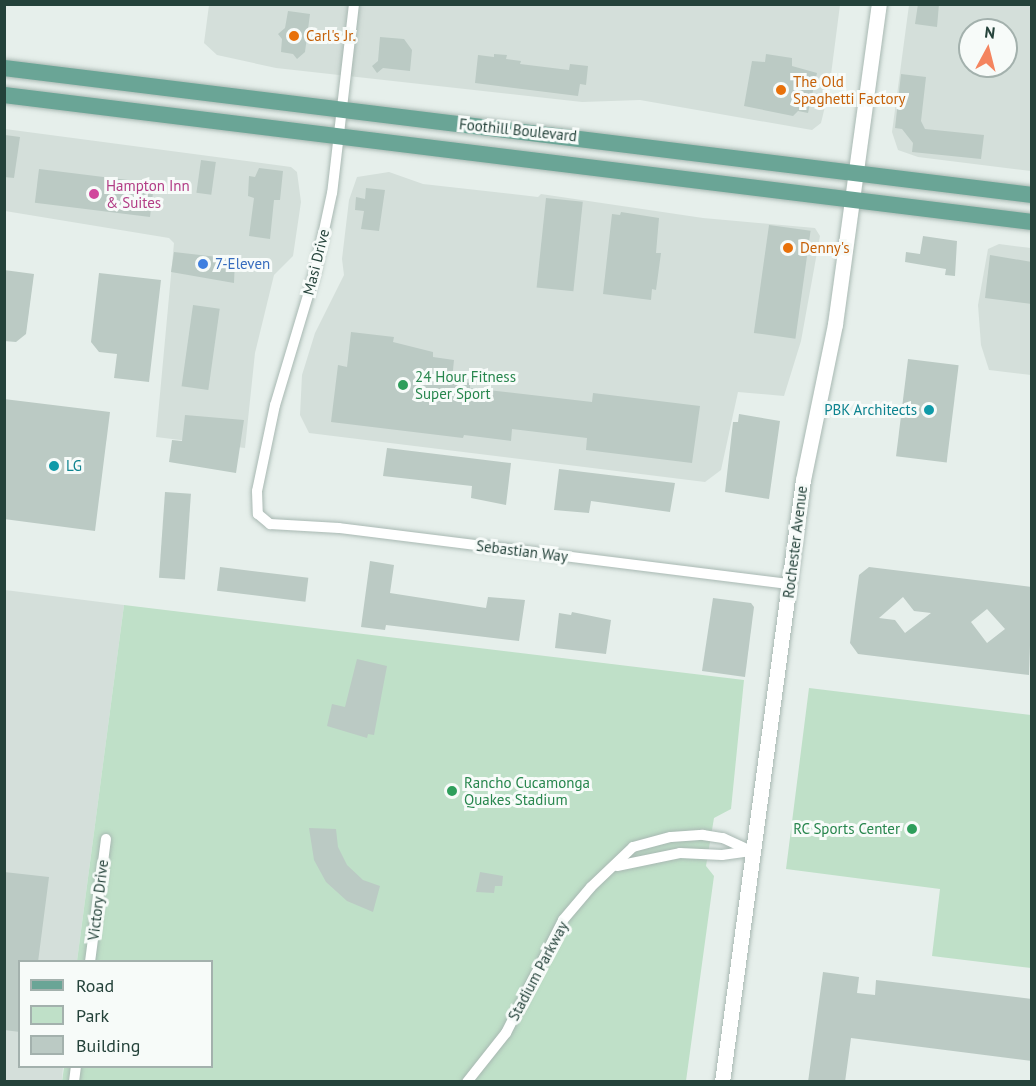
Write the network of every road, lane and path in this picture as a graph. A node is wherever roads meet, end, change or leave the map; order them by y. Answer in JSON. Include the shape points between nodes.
{"nodes":[{"id":1,"x":354,"y":4,"type":"edge"},
{"id":2,"x":879,"y":4,"type":"edge"},
{"id":3,"x":4,"y":68,"type":"edge"},
{"id":4,"x":4,"y":95,"type":"edge"},
{"id":5,"x":341,"y":110,"type":"junction"},
{"id":6,"x":338,"y":138,"type":"junction"},
{"id":7,"x":856,"y":172,"type":"junction"},
{"id":8,"x":1032,"y":195,"type":"edge"},
{"id":9,"x":852,"y":199,"type":"junction"},
{"id":10,"x":1032,"y":222,"type":"edge"},
{"id":11,"x":258,"y":514,"type":"joint"},
{"id":12,"x":790,"y":584,"type":"junction"},
{"id":13,"x":106,"y":839,"type":"dead end"},
{"id":14,"x":752,"y":851,"type":"junction"},
{"id":15,"x":617,"y":866,"type":"junction"},
{"id":16,"x":90,"y":960,"type":"edge"},
{"id":17,"x":471,"y":1080,"type":"edge"},
{"id":18,"x":722,"y":1082,"type":"edge"}],
"edges":[{"from":1,"to":5,"type":"street","name":"Masi Drive"},
{"from":2,"to":7,"type":"main road","name":"Rochester Avenue"},
{"from":3,"to":5,"type":"main road","name":"Foothill Boulevard"},
{"from":4,"to":6,"type":"main road","name":"Foothill Boulevard"},
{"from":5,"to":6,"type":"street","name":"Masi Drive"},
{"from":5,"to":7,"type":"main road","name":"Foothill Boulevard"},
{"from":6,"to":9,"type":"main road","name":"Foothill Boulevard"},
{"from":6,"to":11,"type":"street","name":"Masi Drive","via":[[332,193],[315,272],[274,405],[257,491]]},
{"from":7,"to":8,"type":"main road","name":"Foothill Boulevard"},
{"from":7,"to":9,"type":"main road","name":"Rochester Avenue"},
{"from":9,"to":10,"type":"main road","name":"Foothill Boulevard"},
{"from":9,"to":12,"type":"main road","name":"Rochester Avenue","via":[[835,324],[803,480]]},
{"from":11,"to":12,"type":"street","name":"Sebastian Way","via":[[270,524],[339,528]]},
{"from":12,"to":14,"type":"main road","name":"Rochester Avenue"},
{"from":13,"to":16,"type":"street","name":"Victory Drive"},
{"from":14,"to":15,"type":"street","name":"Stadium Parkway","via":[[722,855],[680,853]]},
{"from":14,"to":15,"type":"street","name":"Stadium Parkway","via":[[723,838],[687,835],[633,848]]},
{"from":14,"to":18,"type":"main road","name":"Rochester Avenue"},
{"from":15,"to":17,"type":"street","name":"Stadium Parkway","via":[[591,886],[564,920],[506,1033]]}]}
